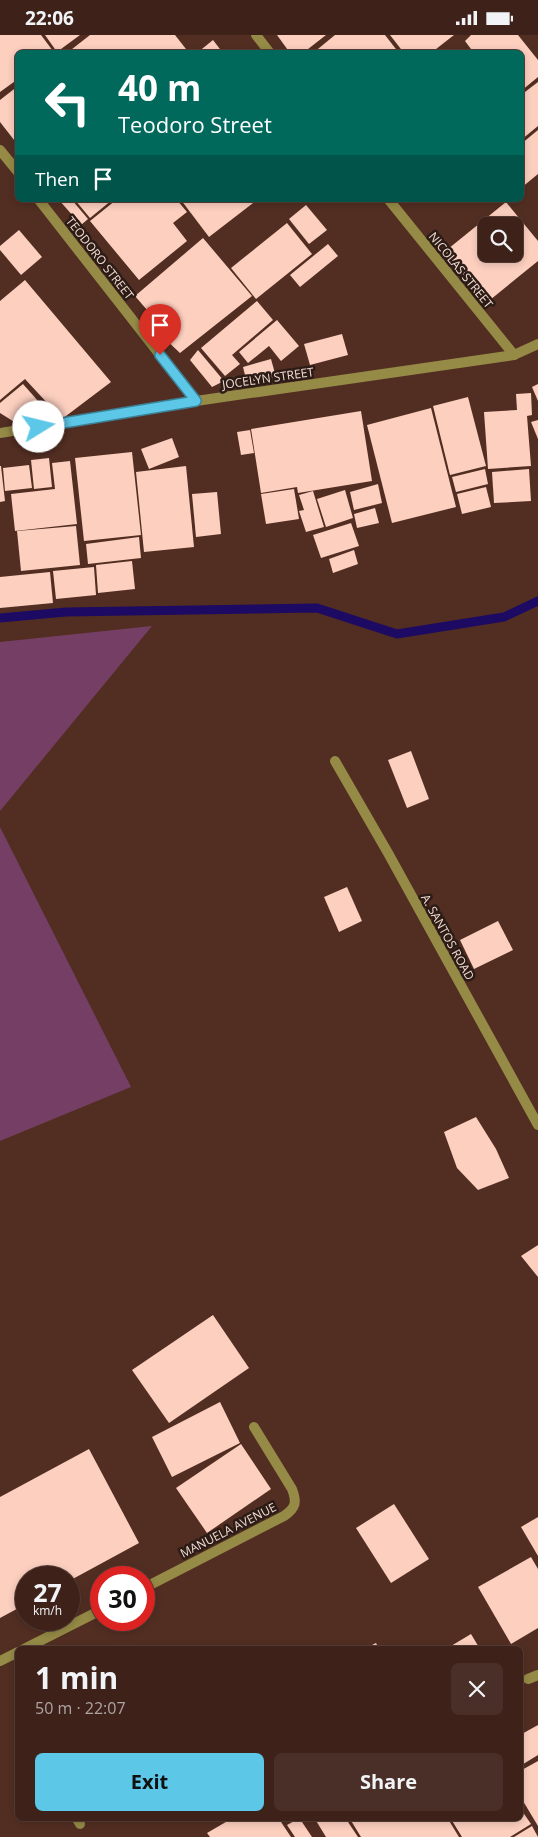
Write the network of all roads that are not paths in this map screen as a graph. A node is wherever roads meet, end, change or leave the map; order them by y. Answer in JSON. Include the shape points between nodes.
{"nodes":[{"id":1,"x":256,"y":35,"type":"edge"},
{"id":2,"x":268,"y":50,"type":"edge"},
{"id":3,"x":0,"y":150,"type":"edge"},
{"id":4,"x":15,"y":168,"type":"edge"},
{"id":5,"x":41,"y":202,"type":"edge"},
{"id":6,"x":391,"y":202,"type":"edge"},
{"id":7,"x":538,"y":345,"type":"edge"},
{"id":8,"x":514,"y":355,"type":"junction"},
{"id":9,"x":196,"y":401,"type":"junction"},
{"id":10,"x":0,"y":433,"type":"edge"},
{"id":11,"x":335,"y":761,"type":"dead end"},
{"id":12,"x":538,"y":1125,"type":"edge"},
{"id":13,"x":254,"y":1427,"type":"dead end"},
{"id":14,"x":155,"y":1582,"type":"edge"},
{"id":15,"x":90,"y":1616,"type":"edge"},
{"id":16,"x":30,"y":1646,"type":"edge"},
{"id":17,"x":15,"y":1654,"type":"edge"},
{"id":18,"x":0,"y":1661,"type":"edge"}],
"edges":[{"from":1,"to":2,"type":"street"},
{"from":3,"to":4,"type":"street"},
{"from":5,"to":9,"type":"street","name":"TEODORO STREET"},
{"from":6,"to":8,"type":"street","name":"NICOLAS STREET"},
{"from":7,"to":8,"type":"street","name":"JOCELYN STREET"},
{"from":8,"to":9,"type":"street","name":"JOCELYN STREET"},
{"from":9,"to":10,"type":"street","name":"JOCELYN STREET"},
{"from":11,"to":12,"type":"street","name":"A. SANTOS ROAD"},
{"from":13,"to":14,"type":"street","name":"MANUELA AVENUE","via":[[292,1489],[295,1497],[292,1511]]},
{"from":15,"to":16,"type":"street"},
{"from":17,"to":18,"type":"street"}]}
